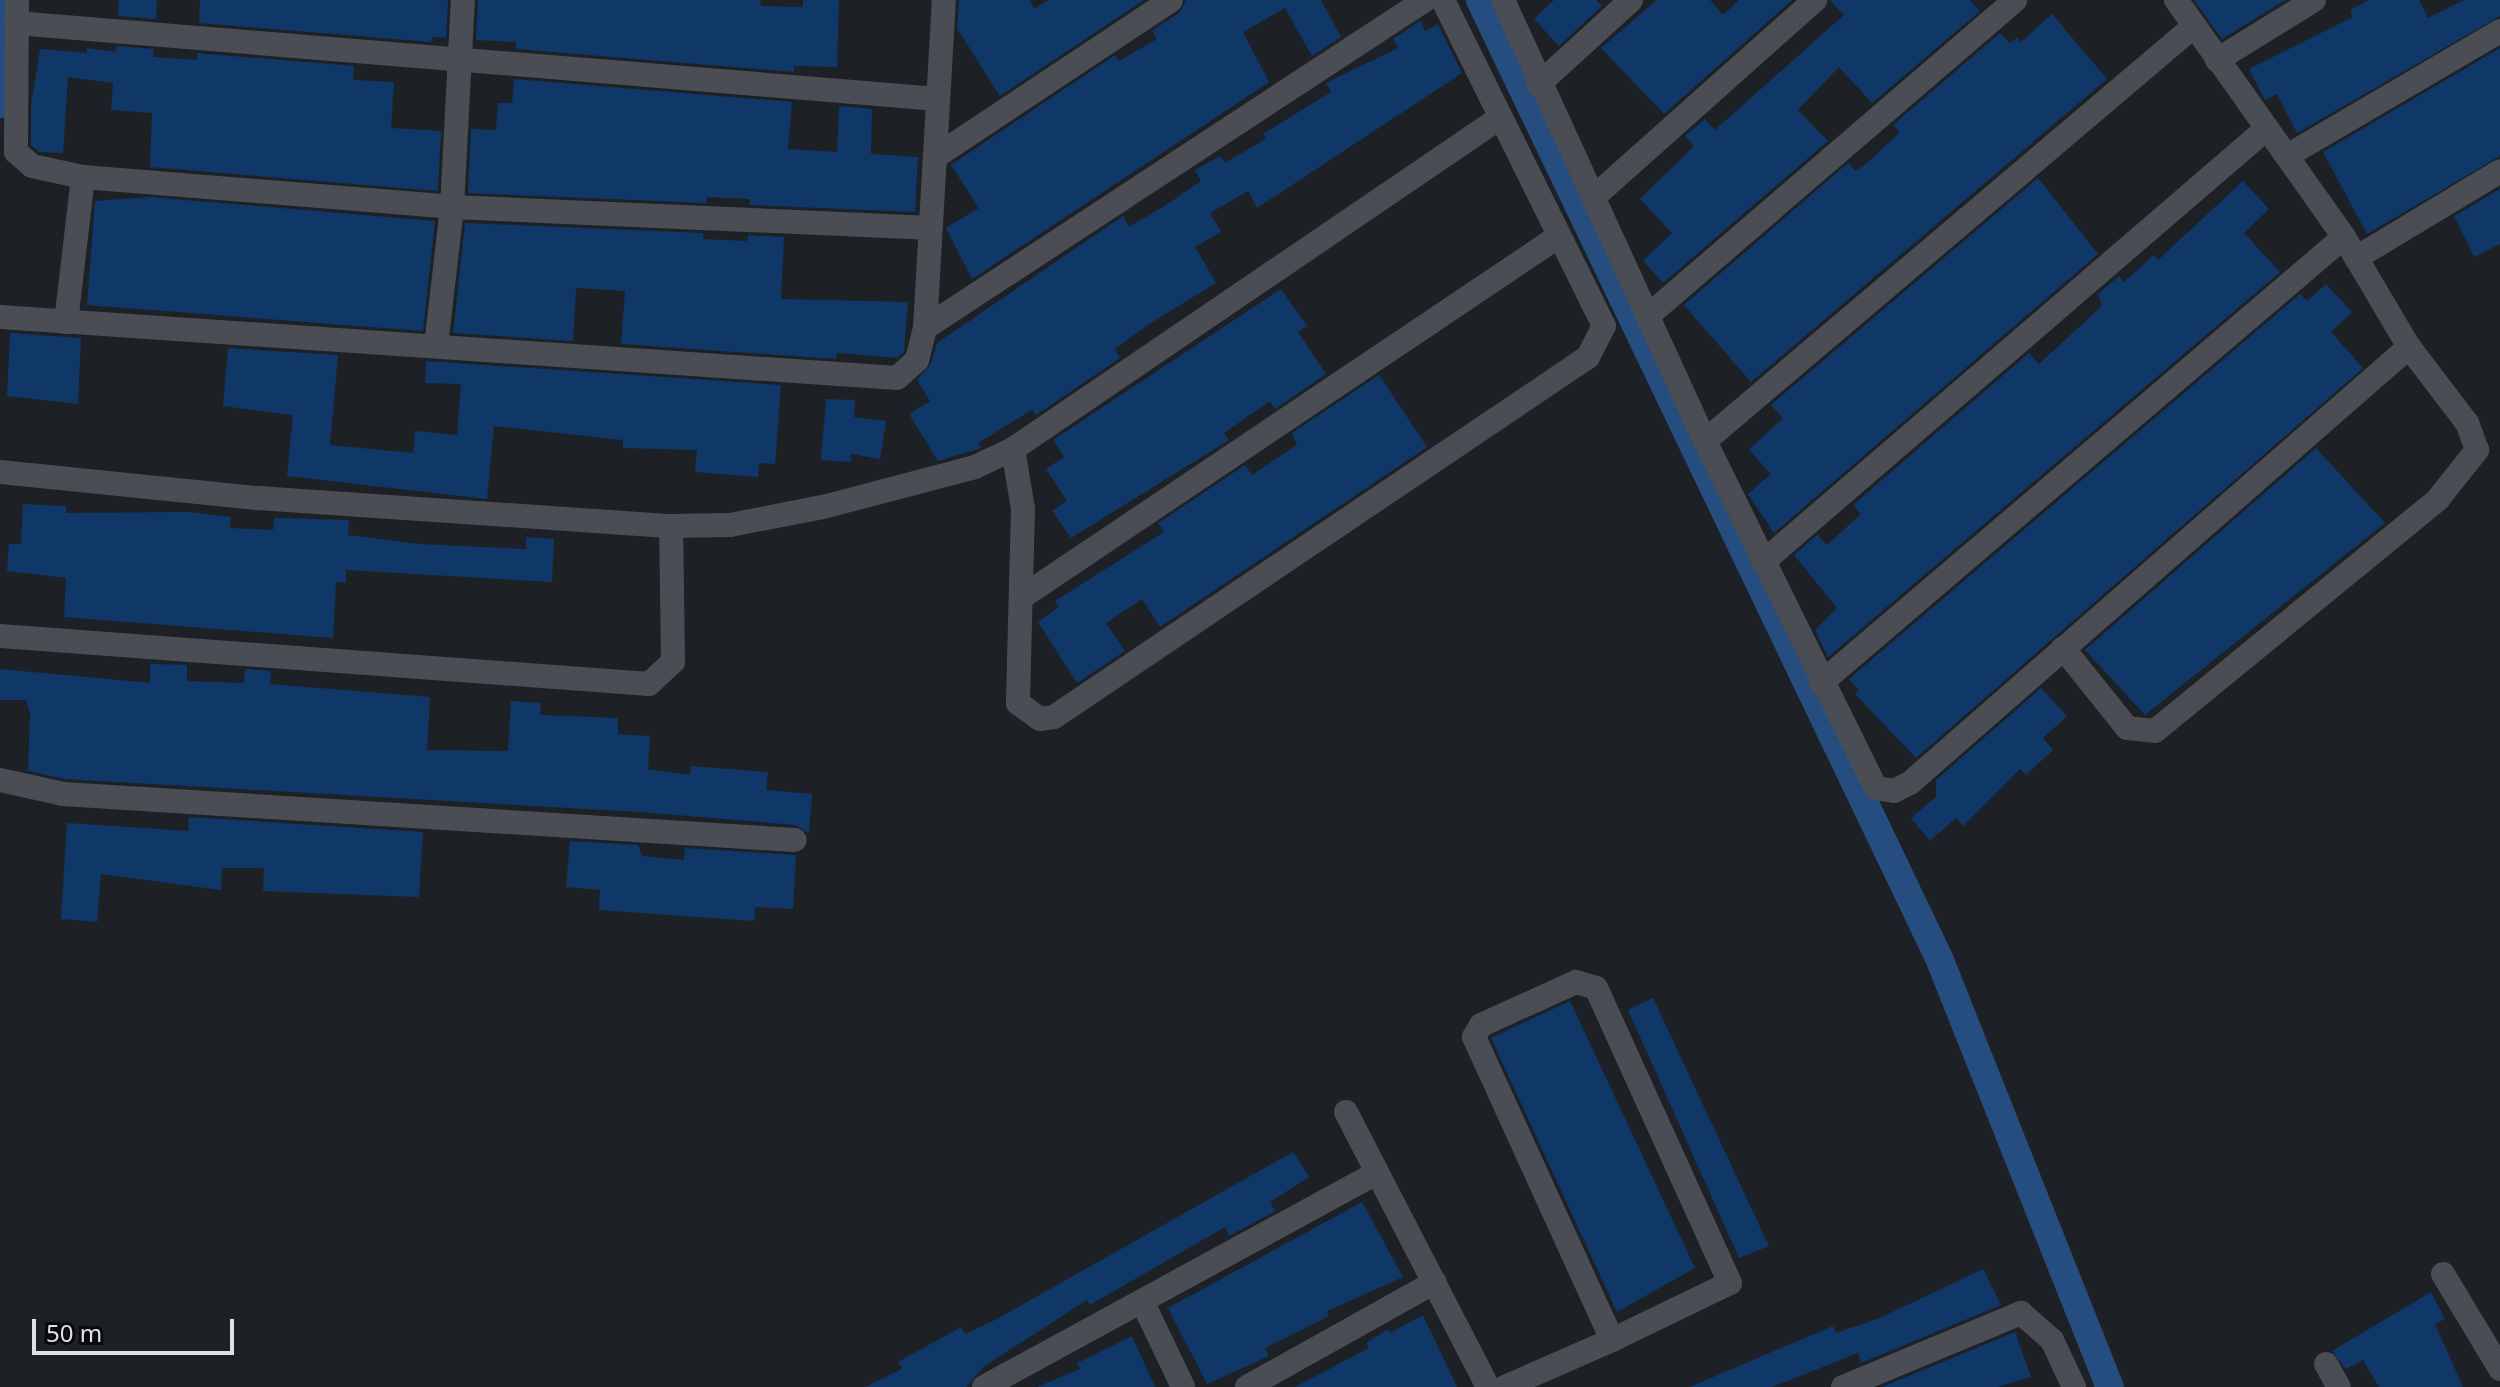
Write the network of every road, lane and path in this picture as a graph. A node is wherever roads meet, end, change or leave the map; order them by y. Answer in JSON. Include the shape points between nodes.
{"nodes":[{"id":1,"x":463,"y":0,"type":"edge"},
{"id":2,"x":944,"y":0,"type":"edge"},
{"id":3,"x":1171,"y":0,"type":"edge"},
{"id":4,"x":1425,"y":0,"type":"edge"},
{"id":5,"x":1443,"y":0,"type":"edge"},
{"id":6,"x":1503,"y":0,"type":"edge"},
{"id":7,"x":1631,"y":0,"type":"edge"},
{"id":8,"x":1815,"y":0,"type":"edge"},
{"id":9,"x":2015,"y":0,"type":"edge"},
{"id":10,"x":2176,"y":0,"type":"edge"},
{"id":11,"x":2314,"y":0,"type":"edge"},
{"id":12,"x":16,"y":12,"type":"edge"},
{"id":13,"x":2193,"y":27,"type":"junction"},
{"id":14,"x":2500,"y":31,"type":"edge"},
{"id":15,"x":2217,"y":60,"type":"junction"},
{"id":16,"x":459,"y":64,"type":"junction"},
{"id":17,"x":1538,"y":85,"type":"junction"},
{"id":18,"x":938,"y":99,"type":"junction"},
{"id":19,"x":1501,"y":117,"type":"junction"},
{"id":20,"x":2266,"y":129,"type":"junction"},
{"id":21,"x":2287,"y":156,"type":"junction"},
{"id":22,"x":935,"y":157,"type":"junction"},
{"id":23,"x":2500,"y":171,"type":"edge"},
{"id":24,"x":83,"y":177,"type":"junction"},
{"id":25,"x":1595,"y":196,"type":"junction"},
{"id":26,"x":452,"y":207,"type":"junction"},
{"id":27,"x":927,"y":228,"type":"junction"},
{"id":28,"x":2344,"y":237,"type":"junction"},
{"id":29,"x":1556,"y":238,"type":"junction"},
{"id":30,"x":2356,"y":258,"type":"junction"},
{"id":31,"x":1649,"y":315,"type":"junction"},
{"id":32,"x":0,"y":317,"type":"edge"},
{"id":33,"x":66,"y":322,"type":"junction"},
{"id":34,"x":925,"y":328,"type":"junction"},
{"id":35,"x":436,"y":346,"type":"junction"},
{"id":36,"x":2409,"y":347,"type":"junction"},
{"id":37,"x":1705,"y":441,"type":"junction"},
{"id":38,"x":1013,"y":449,"type":"junction"},
{"id":39,"x":0,"y":472,"type":"edge"},
{"id":40,"x":671,"y":526,"type":"junction"},
{"id":41,"x":1763,"y":562,"type":"junction"},
{"id":42,"x":1022,"y":597,"type":"junction"},
{"id":43,"x":0,"y":636,"type":"edge"},
{"id":44,"x":2063,"y":648,"type":"junction"},
{"id":45,"x":1821,"y":683,"type":"junction"},
{"id":46,"x":0,"y":780,"type":"edge"},
{"id":47,"x":795,"y":840,"type":"dead end"},
{"id":48,"x":1346,"y":1112,"type":"dead end"},
{"id":49,"x":1376,"y":1173,"type":"junction"},
{"id":50,"x":2443,"y":1274,"type":"dead end"},
{"id":51,"x":1435,"y":1282,"type":"junction"},
{"id":52,"x":1143,"y":1303,"type":"junction"},
{"id":53,"x":1612,"y":1340,"type":"junction"},
{"id":54,"x":2326,"y":1364,"type":"dead end"},
{"id":55,"x":2500,"y":1369,"type":"edge"},
{"id":56,"x":984,"y":1387,"type":"edge"},
{"id":57,"x":1183,"y":1387,"type":"edge"},
{"id":58,"x":1247,"y":1387,"type":"edge"},
{"id":59,"x":1488,"y":1387,"type":"edge"},
{"id":60,"x":1505,"y":1387,"type":"edge"},
{"id":61,"x":1843,"y":1387,"type":"edge"},
{"id":62,"x":2074,"y":1387,"type":"edge"},
{"id":63,"x":2339,"y":1387,"type":"edge"}],
"edges":[{"from":1,"to":16,"type":"street"},
{"from":2,"to":18,"type":"street"},
{"from":3,"to":22,"type":"street"},
{"from":4,"to":34,"type":"street"},
{"from":5,"to":19,"type":"street"},
{"from":6,"to":17,"type":"street"},
{"from":7,"to":17,"type":"street"},
{"from":8,"to":25,"type":"street"},
{"from":9,"to":31,"type":"street"},
{"from":10,"to":13,"type":"street"},
{"from":11,"to":15,"type":"street"},
{"from":12,"to":16,"type":"street"},
{"from":12,"to":24,"type":"street","via":[[16,152],[32,166]]},
{"from":13,"to":15,"type":"street"},
{"from":13,"to":37,"type":"street"},
{"from":14,"to":21,"type":"street"},
{"from":15,"to":20,"type":"street"},
{"from":16,"to":18,"type":"street"},
{"from":16,"to":26,"type":"street"},
{"from":17,"to":25,"type":"street"},
{"from":18,"to":22,"type":"street"},
{"from":19,"to":29,"type":"street"},
{"from":19,"to":38,"type":"street"},
{"from":20,"to":21,"type":"street"},
{"from":20,"to":41,"type":"street"},
{"from":21,"to":28,"type":"street"},
{"from":22,"to":27,"type":"street"},
{"from":23,"to":30,"type":"street"},
{"from":24,"to":26,"type":"street"},
{"from":24,"to":33,"type":"street"},
{"from":25,"to":31,"type":"street"},
{"from":26,"to":27,"type":"street"},
{"from":26,"to":35,"type":"street"},
{"from":27,"to":34,"type":"street"},
{"from":28,"to":30,"type":"street"},
{"from":28,"to":45,"type":"street"},
{"from":29,"to":42,"type":"street"},
{"from":29,"to":42,"type":"street","via":[[1604,326],[1588,357],[1054,717],[1040,719],[1018,703]]},
{"from":30,"to":36,"type":"street"},
{"from":31,"to":37,"type":"street"},
{"from":32,"to":33,"type":"street"},
{"from":33,"to":35,"type":"street"},
{"from":34,"to":35,"type":"street","via":[[908,370],[878,380]]},
{"from":36,"to":44,"type":"street"},
{"from":36,"to":44,"type":"street","via":[[2476,440],[2471,463],[2438,499],[2155,731],[2127,728]]},
{"from":37,"to":41,"type":"street"},
{"from":38,"to":40,"type":"street","via":[[975,467],[823,507],[730,525]]},
{"from":38,"to":42,"type":"street","via":[[1023,509]]},
{"from":39,"to":40,"type":"street","via":[[258,498]]},
{"from":40,"to":43,"type":"street","via":[[673,662],[649,684]]},
{"from":41,"to":45,"type":"street"},
{"from":44,"to":45,"type":"street","via":[[1894,791],[1870,782]]},
{"from":46,"to":47,"type":"street","via":[[63,794]]},
{"from":48,"to":49,"type":"street"},
{"from":49,"to":51,"type":"street"},
{"from":49,"to":52,"type":"street"},
{"from":50,"to":55,"type":"street"},
{"from":51,"to":58,"type":"street"},
{"from":51,"to":59,"type":"street"},
{"from":52,"to":56,"type":"street"},
{"from":52,"to":57,"type":"street"},
{"from":53,"to":53,"type":"street","via":[[1730,1283],[1596,988],[1576,982],[1481,1025],[1474,1037]]},
{"from":53,"to":60,"type":"street"},
{"from":54,"to":63,"type":"street"},
{"from":61,"to":62,"type":"street","via":[[2021,1313],[2052,1340]]}]}
